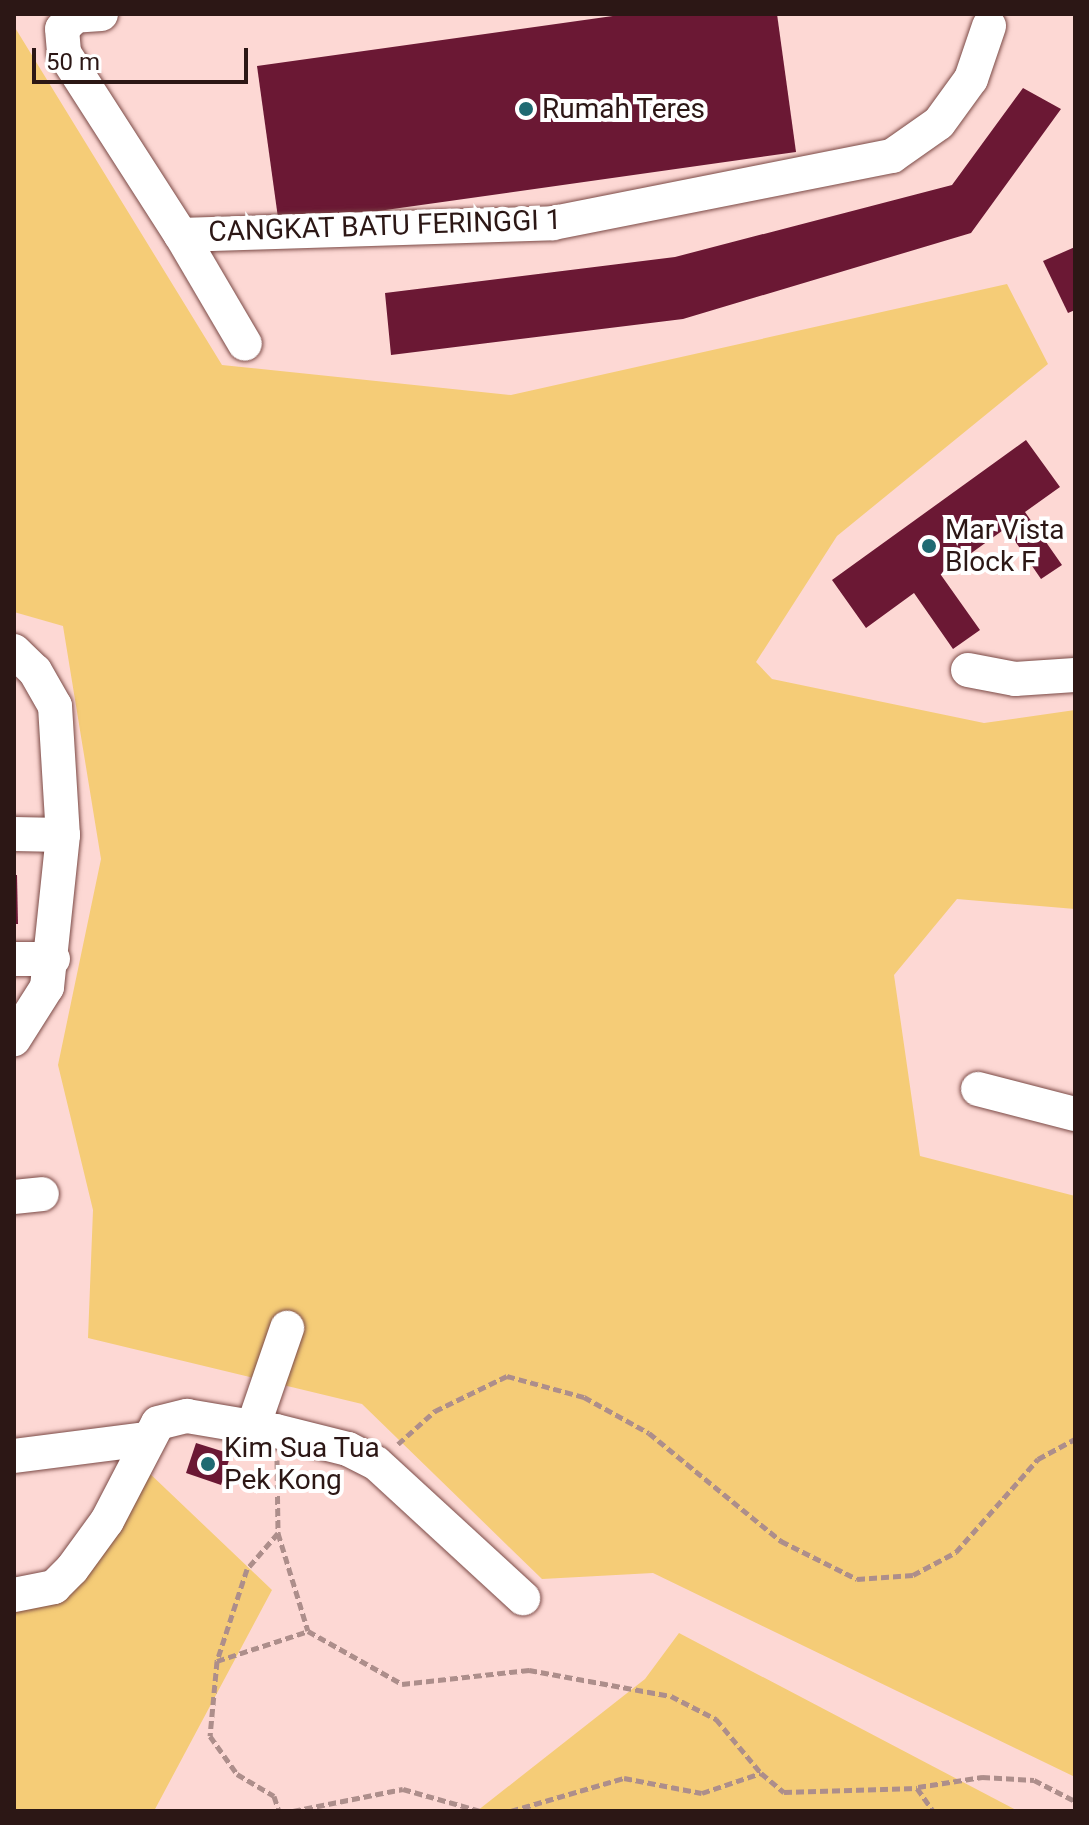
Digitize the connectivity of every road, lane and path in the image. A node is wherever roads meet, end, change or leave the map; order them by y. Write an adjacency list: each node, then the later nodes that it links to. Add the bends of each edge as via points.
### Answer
1 (101, 14): 3 (street, CANGKAT BATU FERINGGI 1, via 75,16 62,29 64,53)
2 (989, 26): 3 (street, CANGKAT BATU FERINGGI 1, via 971,79 939,123 892,156 553,223)
3 (181, 235): 4 (street)
4 (245, 344)
5 (14, 651): 9 (street, via 35,671 55,706)
6 (968, 670): 7 (street, via 1015,679)
7 (1075, 675)
8 (14, 834): 9 (street)
9 (63, 835): 11 (street)
10 (14, 959): 11 (street)
11 (53, 959): 12 (street, via 47,987)
12 (14, 1039)
13 (978, 1089): 14 (street)
14 (1075, 1114)
15 (287, 1328): 16 (street)
16 (265, 1429): 17 (street, via 172,1417 158,1423); 20 (street, via 348,1449); 21 (path)
17 (146, 1439): 19 (street); 22 (street, via 107,1521 72,1569 54,1587)
18 (1075, 1439): 20 (path, via 1038,1459 956,1552 913,1575 857,1579 781,1541 649,1433 584,1397 507,1376 435,1411)
19 (14, 1456)
20 (376, 1463): 23 (street)
21 (278, 1533): 24 (path); 25 (path, via 247,1569)
22 (14, 1595)
23 (523, 1598)
24 (308, 1631): 25 (path); 26 (path, via 402,1684 529,1670 671,1696 716,1719)
25 (217, 1661): 29 (path, via 210,1736 237,1774 274,1796)
26 (761, 1773): 27 (path, via 784,1792); 32 (path, via 702,1793 624,1778)
27 (917, 1788): 28 (path, via 982,1777 1034,1780); 33 (path)
28 (1075, 1801)
29 (279, 1811)
30 (293, 1811): 31 (path, via 403,1789)
31 (481, 1811)
32 (511, 1811)
33 (933, 1811)

